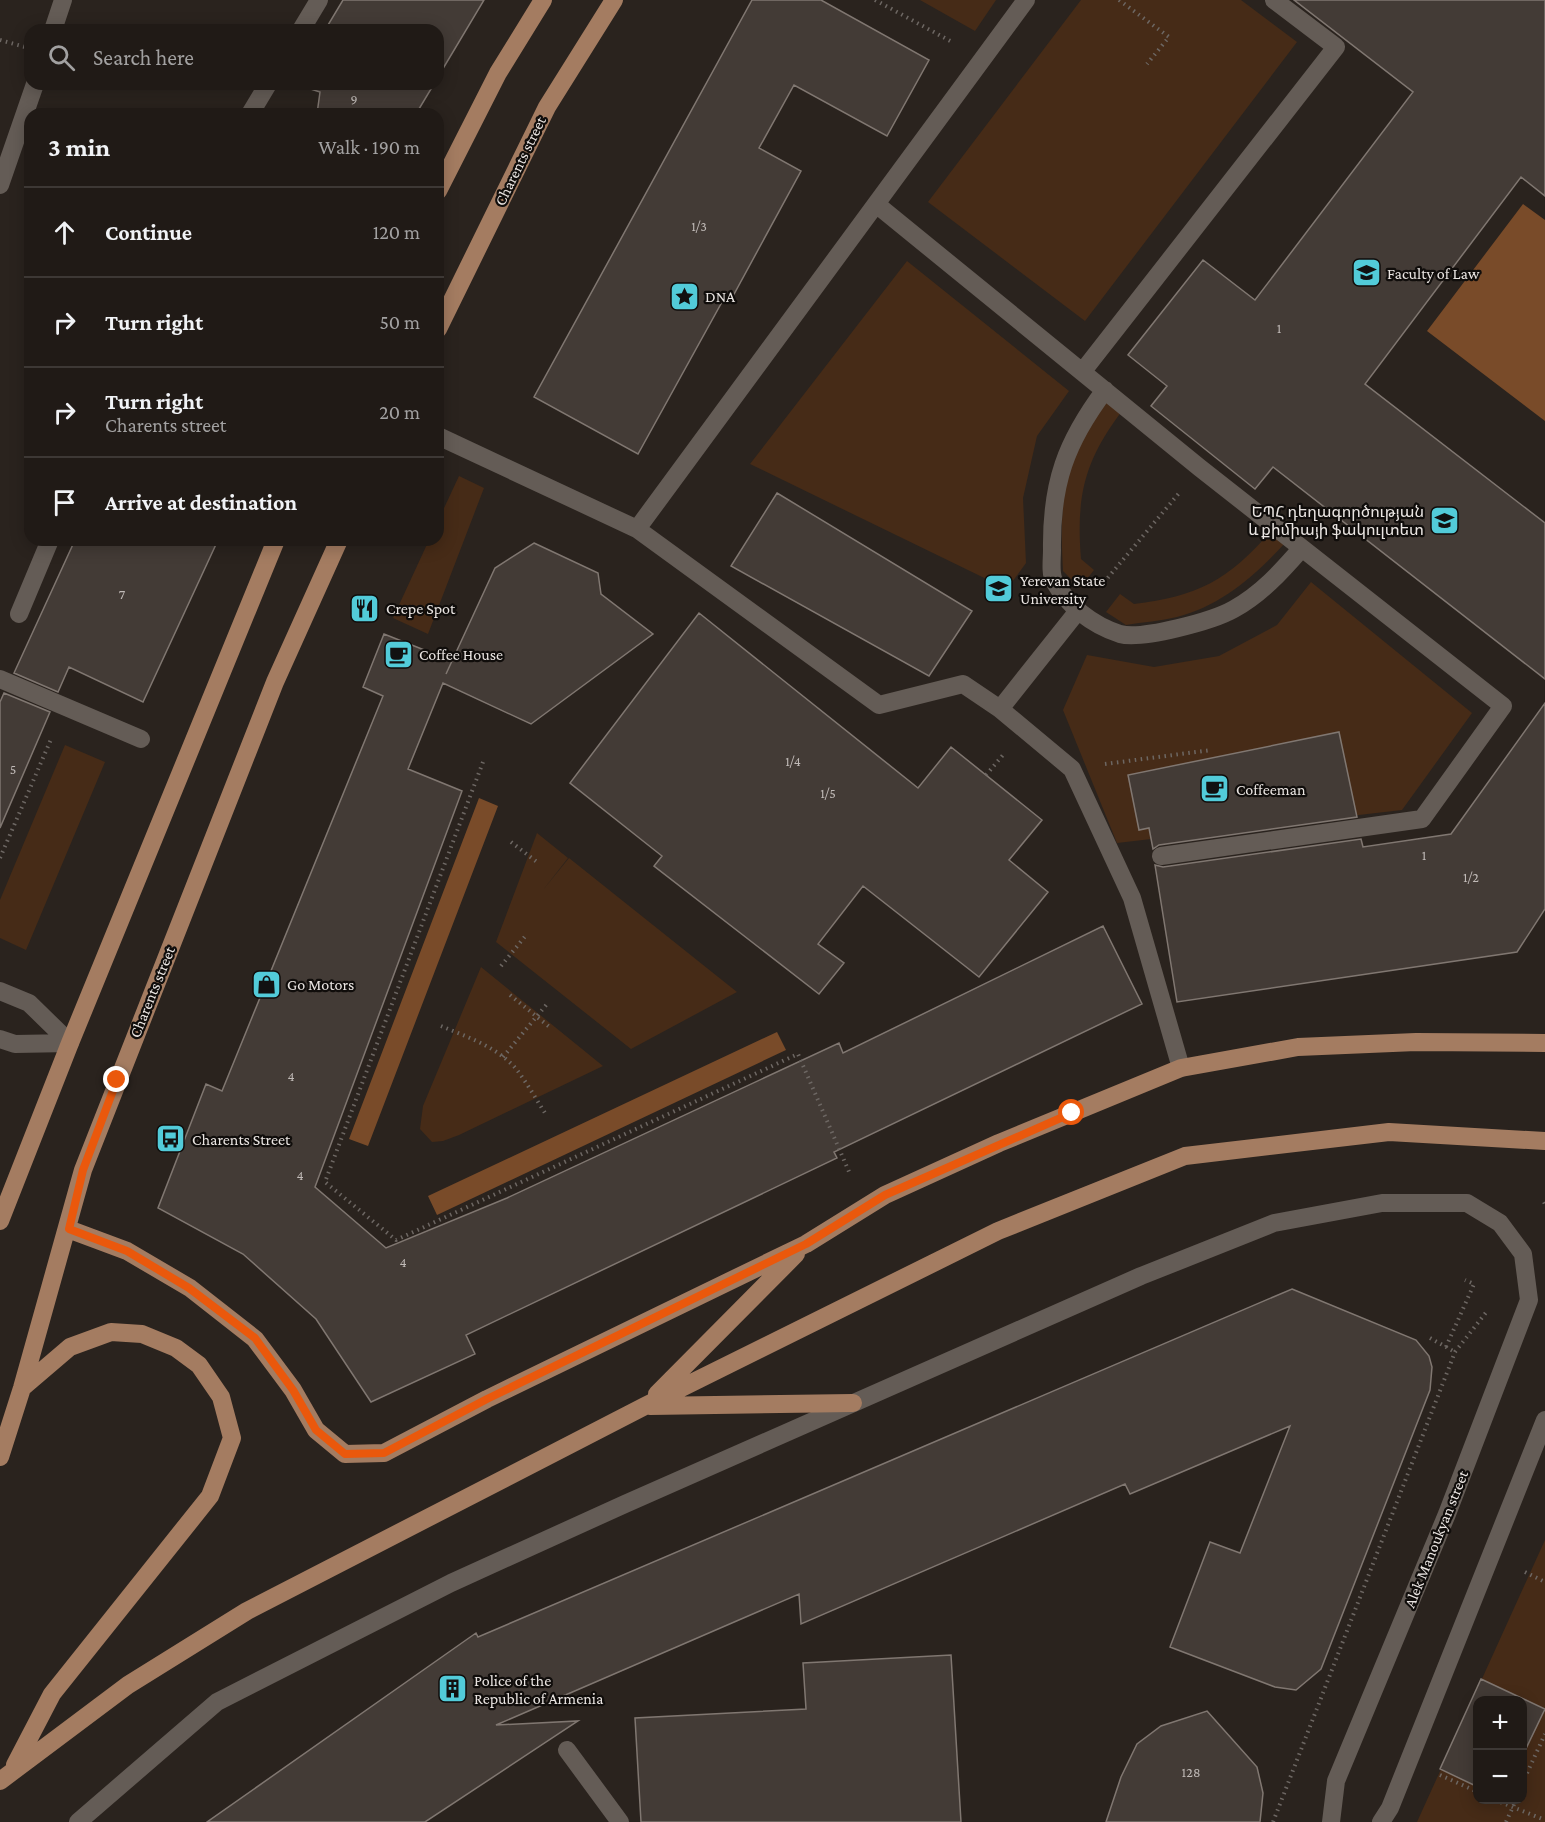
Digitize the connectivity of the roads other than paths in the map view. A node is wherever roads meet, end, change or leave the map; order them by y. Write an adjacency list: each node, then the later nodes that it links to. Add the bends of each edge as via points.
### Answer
1 (63, 0): 7 (street)
2 (319, 0): 8 (street)
3 (543, 0): 14 (main road, via 498,73)
4 (614, 0): 17 (main road, Charents street, via 547,107)
5 (1026, 0): 16 (street)
6 (1274, 0): 18 (street, via 1336,47)
7 (56, 24)
8 (305, 24)
9 (33, 90): 11 (street)
10 (264, 90): 12 (street)
11 (27, 108)
12 (254, 108)
13 (24, 116): 15 (street)
14 (444, 179)
15 (0, 185)
16 (876, 204): 18 (street); 21 (street)
17 (444, 317)
18 (1083, 371): 19 (street)
19 (1105, 390): 25 (street); 26 (street, via 1080,423 1060,469 1051,520 1053,579)
20 (444, 439): 21 (street)
21 (637, 529): 29 (street, via 879,705 963,684)
22 (47, 546): 27 (street)
23 (274, 546): 34 (main road)
24 (336, 546): 39 (main road, Charents street, via 275,681 121,1069 83,1170)
25 (1301, 549): 26 (street, via 1274,581 1233,609 1180,629 1121,634); 31 (street, via 1503,706 1422,819)
26 (1077, 612): 29 (street)
27 (19, 614)
28 (0, 679): 30 (street)
29 (1000, 709): 36 (street, via 1072,769 1132,898)
30 (141, 739)
31 (1161, 856)
32 (0, 991): 34 (street, via 29,1003)
33 (0, 1039): 34 (street, via 15,1044)
34 (70, 1042): 38 (main road)
35 (1545, 1044): 36 (main road, via 1416,1042 1298,1047)
36 (1181, 1068): 40 (main road, via 928,1174 885,1195)
37 (1545, 1140): 43 (main road, via 1389,1132 1185,1156 998,1231)
38 (0, 1221)
39 (69, 1229): 40 (main road, via 127,1251 189,1288 255,1338 316,1430 345,1454 384,1453); 41 (main road, Charents street)
40 (806, 1244): 43 (main road)
41 (22, 1388): 45 (main road, Charents street); 47 (main road, via 70,1347 111,1332 142,1334 176,1348 199,1365 221,1397 232,1438 210,1496 52,1694)
42 (853, 1402): 43 (main road); 48 (street, via 451,1583 217,1702); 50 (street, Alek Manoukyan street, via 1141,1276 1274,1223 1382,1203 1467,1203 1500,1223 1523,1254 1529,1300 1447,1514 1336,1781)
43 (645, 1406): 47 (main road, via 247,1611 128,1685)
44 (1545, 1420): 51 (street, via 1390,1808)
45 (0, 1457)
46 (567, 1750): 49 (street)
47 (6, 1775)
48 (78, 1822)
49 (620, 1822)
50 (1331, 1822)
51 (1381, 1822)

